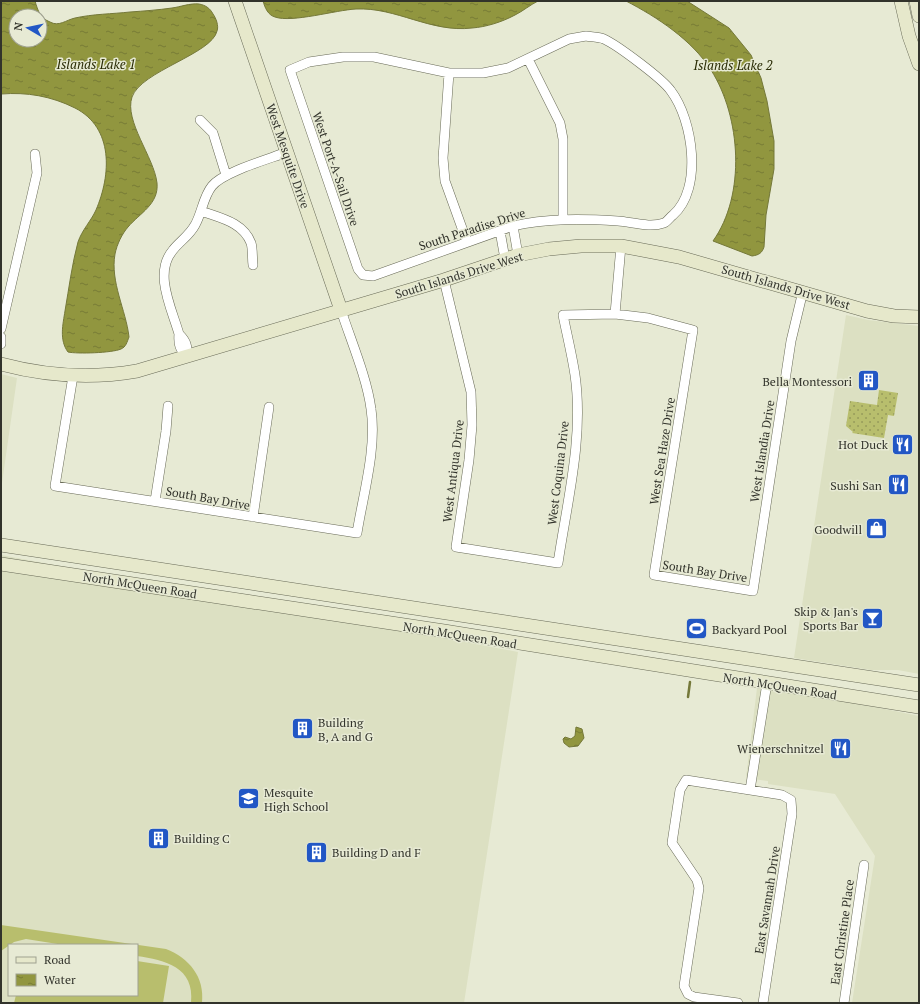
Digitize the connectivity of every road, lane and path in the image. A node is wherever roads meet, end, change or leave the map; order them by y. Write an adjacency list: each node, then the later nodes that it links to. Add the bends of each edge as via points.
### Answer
1 (235, 1): 9 (main road, West Mesquite Drive)
2 (901, 1): 6 (main road)
3 (916, 1): 4 (main road)
4 (919, 16)
5 (528, 59): 7 (street, via 508,68 483,73); 13 (street, via 560,123 563,139); 13 (street, South Paradise Drive, via 568,38 586,36 604,39 634,59 671,91 683,112 692,147 691,179 687,196 678,211 664,223)
6 (919, 64)
7 (449, 74): 16 (street, via 445,181); 21 (street, West Port-A-Sail Drive, via 374,57 343,57 309,62 290,70 358,269)
8 (200, 120): 11 (street, via 214,133)
9 (287, 152): 11 (street); 24 (main road, West Mesquite Drive)
10 (35, 154): 27 (street, via 37,173)
11 (226, 175): 12 (street, via 212,185)
12 (201, 211): 20 (street, via 232,222 243,230 251,243); 30 (street, via 195,226 165,261 163,274 179,334 178,343)
13 (562, 220): 14 (street, South Paradise Drive, via 535,220)
14 (513, 226): 15 (street, South Paradise Drive); 18 (street)
15 (500, 231): 16 (street, South Paradise Drive); 19 (street)
16 (467, 242): 21 (street, South Paradise Drive, via 373,276)
17 (621, 246): 18 (main road, South Islands Drive West, via 581,246); 23 (main road, South Islands Drive West, via 679,257); 25 (street)
18 (518, 255): 19 (main road, South Islands Drive West)
19 (505, 259): 22 (main road, South Islands Drive West)
20 (253, 265)
21 (363, 275)
22 (444, 280): 24 (main road, South Islands Drive West); 38 (street, West Antiqua Drive, via 471,392 469,460 456,547)
23 (803, 291): 26 (main road, South Islands Drive West, via 867,311); 41 (street, West Islandia Drive, via 791,341)
24 (341, 310): 30 (main road, South Islands Drive West); 36 (street, South Bay Drive, via 371,409 372,442 357,533)
25 (615, 314): 38 (street, West Coquina Drive, via 563,315 575,375 577,413 575,453); 40 (street, West Sea Haze Drive, via 648,318 693,330)
26 (919, 318)
27 (1, 329)
28 (1, 336): 29 (street)
29 (1, 344)
30 (187, 357): 32 (main road, South Islands Drive West, via 115,375)
31 (1, 364): 32 (main road, South Islands Drive West, via 35,372)
32 (73, 376): 35 (street, South Bay Drive, via 55,486)
33 (168, 406): 35 (street)
34 (269, 407): 36 (street)
35 (155, 501): 36 (street, South Bay Drive)
36 (252, 517)
37 (1, 545): 42 (main road, North McQueen Road)
38 (558, 563)
39 (1, 564): 44 (main road, North McQueen Road, via 444,631)
40 (654, 575): 41 (street, South Bay Drive)
41 (753, 591)
42 (770, 662): 43 (main road, North McQueen Road); 44 (main road)
43 (885, 680): 45 (main road, North McQueen Road); 46 (main road)
44 (767, 684): 46 (main road, North McQueen Road); 48 (street)
45 (919, 685)
46 (877, 701): 47 (main road, North McQueen Road)
47 (919, 707)
48 (750, 790): 52 (street, via 686,780 680,790 672,838 674,848 698,883 684,986 688,994 694,997); 53 (street, East Savannah Drive, via 782,795 791,800 792,814)
49 (864, 865): 50 (street, East Christine Place)
50 (853, 940): 51 (street); 54 (street, East Christine Place)
51 (863, 942)
52 (738, 1003)
53 (763, 1003)
54 (844, 1003)

